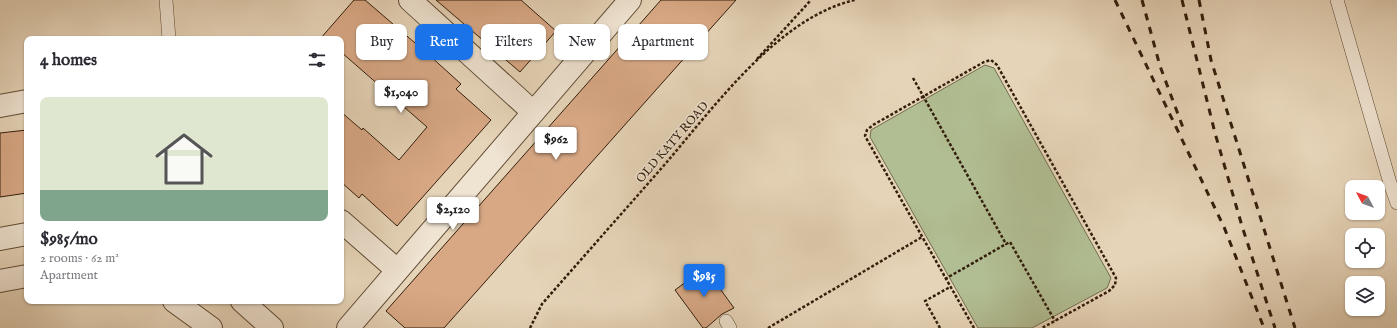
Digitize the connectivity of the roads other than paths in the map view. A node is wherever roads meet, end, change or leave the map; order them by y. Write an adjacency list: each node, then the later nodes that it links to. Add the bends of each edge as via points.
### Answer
1 (166, 0): 5 (lane)
2 (410, 0): 8 (street)
3 (630, 0): 8 (street)
4 (1337, 0): 9 (lane)
5 (169, 36)
6 (24, 102): 7 (street)
7 (0, 106)
8 (533, 112): 13 (street)
9 (1397, 203)
10 (344, 223): 13 (street)
11 (24, 235): 12 (street)
12 (0, 239)
13 (397, 270): 20 (street)
14 (24, 277): 15 (street)
15 (0, 281)
16 (178, 304): 18 (street)
17 (245, 304): 19 (street)
18 (210, 328)
19 (272, 328)
20 (348, 328)

